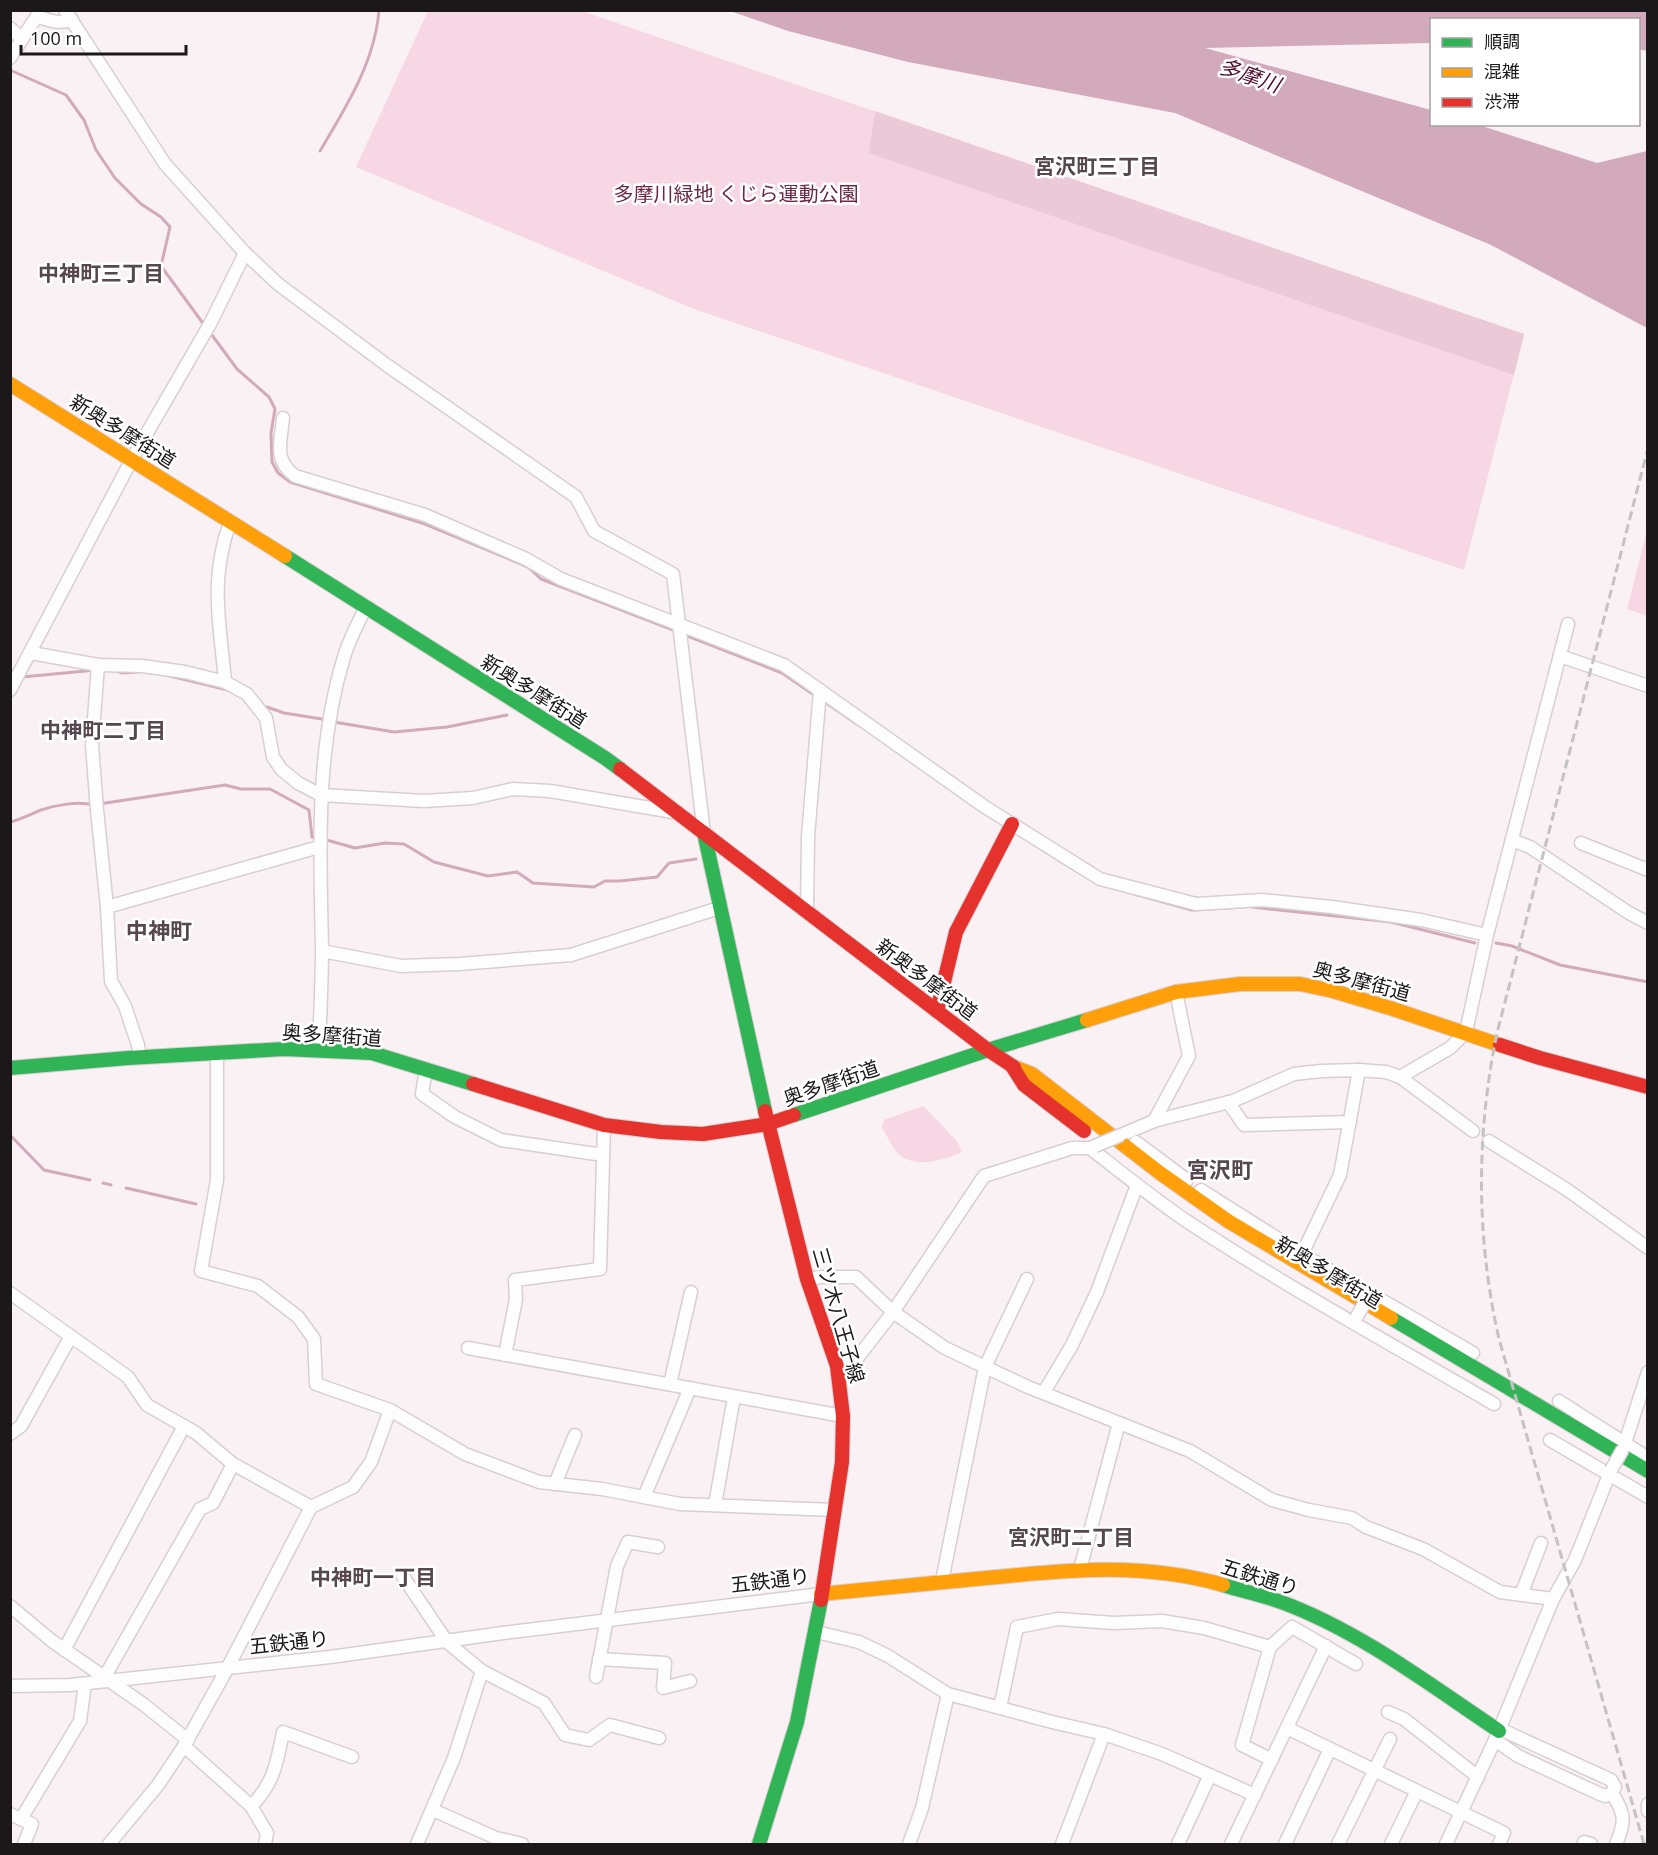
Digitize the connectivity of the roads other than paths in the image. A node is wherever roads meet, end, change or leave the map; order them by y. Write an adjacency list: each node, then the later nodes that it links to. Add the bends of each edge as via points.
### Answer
1 (67, 18): 3 (street, via 50,22 37,16); 5 (street, via 165,164)
2 (10, 28): 3 (street)
3 (22, 39): 4 (street)
4 (10, 58)
5 (245, 253): 8 (street, via 210,324); 12 (street, via 278,284 388,366 576,497 594,531 673,574)
6 (10, 384): 8 (main road, 新奥多摩街道)
7 (283, 418): 12 (street, via 280,455 285,469 295,476 424,515)
8 (132, 459): 9 (main road, 新奥多摩街道); 13 (street)
9 (230, 522): 10 (main road, 新奥多摩街道); 17 (street, via 222,544 217,584)
10 (366, 607): 20 (street, via 344,656 330,721); 21 (main road, 新奥多摩街道, via 605,759)
11 (1569, 624): 14 (street)
12 (680, 631): 19 (street, via 784,664); 23 (street)
13 (31, 653): 15 (street); 16 (street)
14 (1560, 656): 18 (street); 24 (street)
15 (98, 669): 17 (street, via 142,666); 28 (street, via 92,745)
16 (15, 679)
17 (225, 682): 20 (street, via 247,694 266,718 273,757 281,769)
18 (1647, 686)
19 (820, 691): 22 (street); 30 (street, via 808,837)
20 (321, 795): 21 (street, via 424,801 473,798 513,789 550,791); 25 (street)
21 (678, 813): 23 (main road, 新奥多摩街道)
22 (1010, 828): 32 (street, via 1100,879 1196,904 1262,900 1332,907 1421,920); 35 (main road, via 956,932)
23 (704, 833): 29 (main road, 三ツ木八王子線); 30 (main road, 新奥多摩街道)
24 (1512, 840): 31 (street, via 1530,847); 32 (street)
25 (319, 841): 28 (street); 33 (street)
26 (1581, 843): 27 (street)
27 (1647, 870)
28 (107, 907): 40 (street, via 111,981 125,1006)
29 (719, 908): 33 (street, via 571,955 401,966); 51 (main road, 三ツ木八王子線)
30 (807, 911): 35 (main road, 新奥多摩街道)
31 (1647, 922)
32 (1486, 935): 36 (street)
33 (322, 951): 37 (street)
34 (1176, 992): 36 (main road, 奥多摩街道, via 1240,984 1300,984); 38 (main road, 奥多摩街道); 48 (street, via 1189,1056)
35 (937, 1011): 38 (main road, 新奥多摩街道)
36 (1466, 1032): 45 (street, via 1450,1048); 46 (main road, 奥多摩街道, via 1540,1058)
37 (319, 1049): 39 (main road, 奥多摩街道); 43 (main road, 奥多摩街道, via 372,1053)
38 (988, 1050): 41 (main road, 新奥多摩街道); 51 (main road, 奥多摩街道)
39 (217, 1052): 40 (main road, 奥多摩街道); 81 (street, via 217,1180 201,1271 258,1286 298,1317 314,1339 316,1384)
40 (140, 1057): 42 (main road, 奥多摩街道)
41 (1012, 1066): 91 (main road, 新奥多摩街道, via 1032,1074 1228,1221); 94 (main road, 新奥多摩街道, via 1024,1085 1193,1213)
42 (12, 1067)
43 (426, 1069): 50 (main road, 奥多摩街道); 56 (street, via 422,1094 455,1117 501,1140)
44 (1359, 1071): 45 (street); 47 (street, via 1294,1074); 49 (street)
45 (1400, 1077): 52 (street)
46 (1647, 1087)
47 (1228, 1102): 48 (street); 49 (street, via 1244,1125)
48 (1154, 1121): 53 (street)
49 (1350, 1122): 59 (street, via 1340,1175)
50 (604, 1125): 51 (main road, 奥多摩街道, via 704,1134); 56 (street)
51 (768, 1125): 60 (main road, 三ツ木八王子線)
52 (1473, 1131)
53 (1123, 1135): 55 (street, bridge); 59 (street)
54 (1490, 1142): 58 (street)
55 (1092, 1147): 57 (street); 65 (street, via 1072,1148 984,1176)
56 (603, 1155): 70 (street, via 600,1269 515,1280 516,1299)
57 (1137, 1185): 66 (street, via 1210,1236); 77 (street, via 1097,1292)
58 (1647, 1248)
59 (1302, 1254): 64 (street)
60 (807, 1279): 65 (street, via 856,1277); 71 (main road, 三ツ木八王子線)
61 (1027, 1279): 72 (street)
62 (691, 1292): 74 (street)
63 (10, 1293): 67 (street)
64 (1369, 1295): 66 (street, bridge); 69 (street)
65 (893, 1312): 71 (street, via 855,1361); 72 (street, via 945,1348)
66 (1355, 1320): 80 (street)
67 (71, 1336): 84 (street, via 128,1377 147,1405); 85 (street, via 21,1426)
68 (468, 1348): 70 (street)
69 (1473, 1353)
70 (506, 1355): 74 (street)
71 (837, 1366): 82 (main road, 三ツ木八王子線)
72 (985, 1367): 77 (street); 104 (street)
73 (1647, 1372): 76 (street)
74 (670, 1384): 75 (street)
75 (690, 1388): 78 (street); 95 (street)
76 (1645, 1389): 88 (street)
77 (1044, 1392): 83 (street)
78 (734, 1397): 82 (street); 97 (street)
79 (1559, 1401): 88 (street)
80 (1494, 1404)
81 (390, 1410): 93 (street, via 486,1464); 98 (street, via 371,1462 353,1486)
82 (843, 1416): 99 (main road, 三ツ木八王子線)
83 (1119, 1423): 102 (street); 106 (street, via 1190,1451 1272,1500 1352,1518 1423,1549 1500,1592)
84 (184, 1426): 90 (street); 114 (street)
85 (11, 1432)
86 (574, 1435): 93 (street)
87 (1550, 1440): 92 (street)
88 (1624, 1447): 89 (street); 92 (street, bridge)
89 (1647, 1458)
90 (233, 1464): 98 (street); 120 (street, via 213,1503 200,1509)
91 (1647, 1470)
92 (1610, 1472): 96 (street); 107 (street, via 1575,1560)
93 (555, 1484): 95 (street)
94 (1647, 1484)
95 (644, 1497): 97 (street)
96 (1647, 1497)
97 (715, 1505): 99 (street)
98 (311, 1507): 117 (street)
99 (835, 1510): 105 (main road, 三ツ木八王子線)
100 (1541, 1543): 106 (street)
101 (658, 1547): 109 (street, via 628,1542 617,1566)
102 (1080, 1569): 104 (main road, 五鉄通り); 128 (main road, 五鉄通り, via 1177,1575 1281,1602 1337,1628 1397,1663)
103 (402, 1575): 111 (street)
104 (942, 1581): 105 (main road, 五鉄通り)
105 (822, 1594): 109 (street, 五鉄通り); 110 (main road, 三ツ木八王子線)
106 (1521, 1595): 107 (street)
107 (1552, 1599): 128 (street)
108 (10, 1605): 114 (street)
109 (607, 1619): 111 (street, 五鉄通り); 115 (street)
110 (816, 1632): 124 (street, via 859,1642); 153 (main road, 三ツ木八王子線, via 797,1722)
111 (447, 1641): 117 (street, 五鉄通り); 118 (street)
112 (1326, 1646): 113 (street, via 1292,1627); 116 (street); 127 (street)
113 (1270, 1647): 125 (street, via 1204,1628 1162,1621 1058,1620 1017,1627); 135 (street, via 1242,1745)
114 (64, 1650): 120 (street)
115 (599, 1659): 119 (street); 121 (street, via 665,1663 663,1688)
116 (1356, 1664)
117 (227, 1669): 120 (street, 五鉄通り); 132 (street)
118 (482, 1671): 130 (street, via 544,1703 565,1735 589,1740 610,1725); 144 (street)
119 (596, 1677)
120 (106, 1680): 122 (street, 五鉄通り); 132 (street, via 143,1704)
121 (690, 1682)
122 (85, 1684): 123 (street, 五鉄通り); 147 (street, via 80,1721)
123 (10, 1686)
124 (948, 1694): 125 (street); 154 (street, via 922,1808)
125 (1000, 1708): 129 (street)
126 (1388, 1712): 138 (street, via 1404,1719)
127 (1287, 1728): 133 (street); 135 (street)
128 (1498, 1733): 138 (street); 140 (street, via 1518,1756 1602,1795); 140 (street, via 1611,1780)
129 (1104, 1734): 137 (street); 155 (street)
130 (659, 1738)
131 (1390, 1739): 136 (street)
132 (186, 1743): 143 (street); 149 (street)
133 (1330, 1749): 136 (street); 158 (street)
134 (352, 1757): 143 (street, via 283,1732 275,1769 264,1794)
135 (1272, 1760): 141 (street)
136 (1374, 1770): 139 (street); 159 (street)
137 (1210, 1775): 141 (street); 156 (street)
138 (1478, 1777): 146 (street)
139 (1417, 1791): 146 (street); 160 (street)
140 (1612, 1793): 163 (street, via 1624,1818)
141 (1255, 1795): 157 (street)
142 (1647, 1804): 145 (street)
143 (250, 1806): 150 (street, via 267,1833)
144 (433, 1810): 151 (street); 152 (street, via 496,1838)
145 (1647, 1811)
146 (1462, 1812): 161 (street); 162 (street, via 1504,1833)
147 (16, 1816): 148 (street, via 32,1824)
148 (24, 1845)
149 (109, 1845)
150 (265, 1845)
151 (417, 1845)
152 (522, 1845)
153 (759, 1845)
154 (909, 1845)
155 (1062, 1845)
156 (1178, 1845)
157 (1231, 1845)
158 (1285, 1845)
159 (1338, 1845)
160 (1391, 1845)
161 (1446, 1845)
162 (1499, 1845)
163 (1616, 1845)

